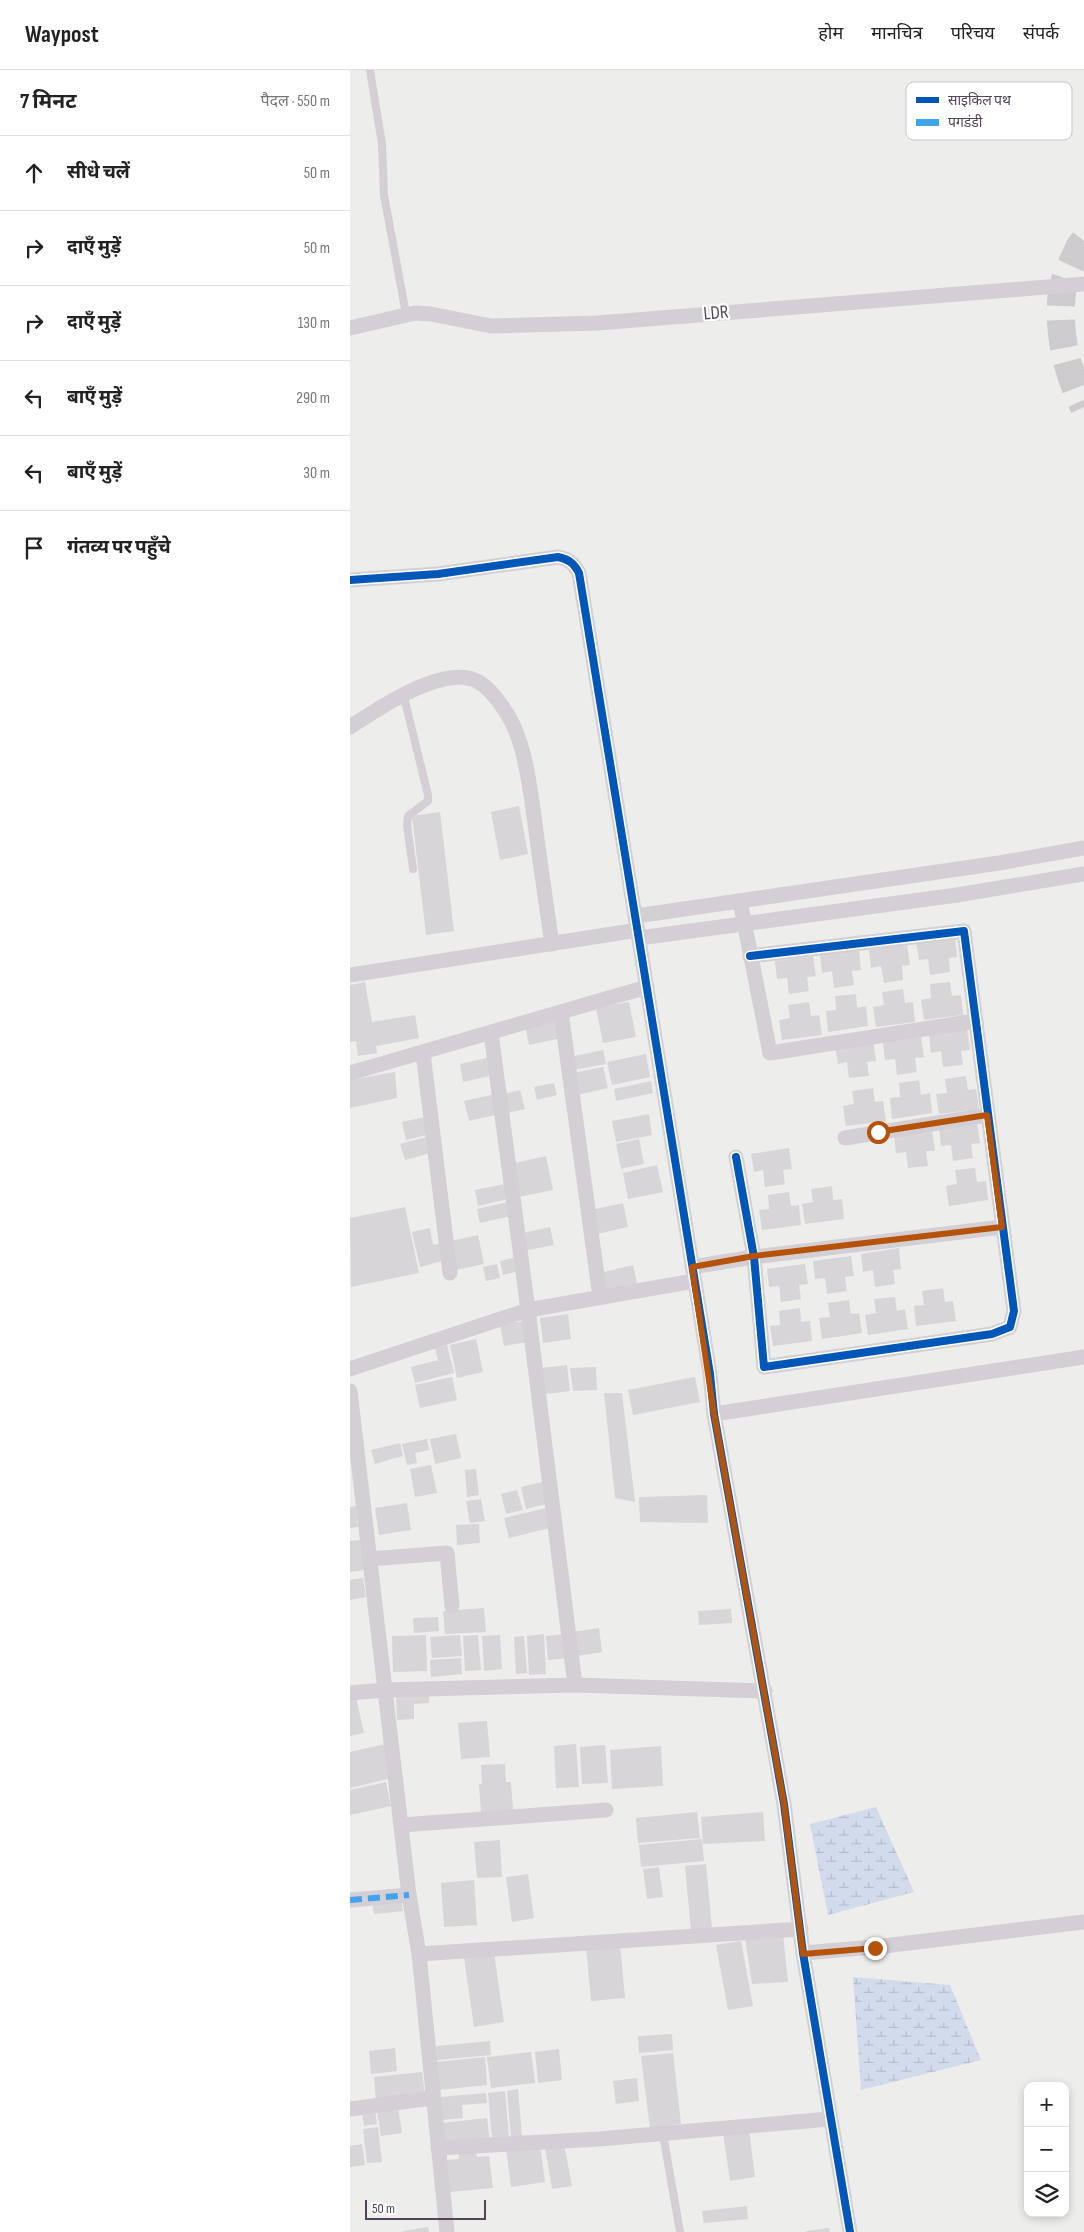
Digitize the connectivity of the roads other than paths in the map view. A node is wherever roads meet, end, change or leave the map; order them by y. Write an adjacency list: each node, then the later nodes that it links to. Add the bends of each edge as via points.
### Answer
1 (370, 70): 3 (lane, via 382,144 384,195)
2 (1084, 284): 3 (street, LDR, via 533,326 491,326 431,314)
3 (406, 314): 4 (street, LDR)
4 (350, 328)
5 (350, 580): 13 (street, via 438,574 558,557 575,566 581,585)
6 (403, 693): 7 (street); 9 (lane, via 428,795 428,801 408,816); 14 (street, via 449,678 468,678 476,681 506,710 520,741 530,790)
7 (350, 727)
8 (1084, 848): 11 (street)
9 (413, 869)
10 (1084, 874): 12 (street, via 957,895)
11 (740, 901): 12 (street); 13 (street)
12 (743, 923): 13 (street); 15 (street)
13 (638, 928): 14 (street); 17 (street)
14 (552, 944): 16 (street)
15 (750, 956): 19 (street, via 964,931); 19 (street, via 770,1053)
16 (350, 975)
17 (647, 987): 18 (street); 29 (street)
18 (561, 1012): 20 (street); 30 (street)
19 (975, 1021): 23 (street)
20 (491, 1033): 21 (street); 31 (street)
21 (423, 1053): 22 (street); 28 (street)
22 (350, 1072)
23 (987, 1115): 24 (street); 26 (street)
24 (845, 1138)
25 (736, 1157): 27 (street)
26 (1002, 1227): 27 (street); 27 (street, via 1014,1311 1010,1327 992,1334 764,1366)
27 (754, 1256): 29 (street)
28 (450, 1273)
29 (693, 1274): 30 (street); 35 (street)
30 (600, 1297): 31 (street)
31 (528, 1310): 33 (street); 38 (street)
32 (1084, 1358): 35 (street)
33 (350, 1369)
34 (350, 1391): 36 (street)
35 (714, 1414): 40 (street)
36 (370, 1559): 37 (street, via 447,1553); 39 (street)
37 (452, 1606)
38 (575, 1686): 39 (street); 40 (street)
39 (385, 1690): 41 (street); 43 (street)
40 (765, 1691): 47 (street)
41 (350, 1693)
42 (606, 1810): 43 (street)
43 (402, 1825): 44 (street)
44 (409, 1895): 45 (street); 48 (street)
45 (350, 1900)
46 (1084, 1922): 49 (street)
47 (800, 1929): 48 (street); 49 (street)
48 (419, 1954): 50 (street)
49 (803, 1954): 52 (street)
50 (432, 2098): 51 (street); 54 (street)
51 (350, 2109)
52 (830, 2119): 53 (street); 57 (street)
53 (663, 2134): 54 (street); 56 (lane)
54 (438, 2148): 55 (street)
55 (447, 2232)
56 (680, 2232)
57 (850, 2232)

